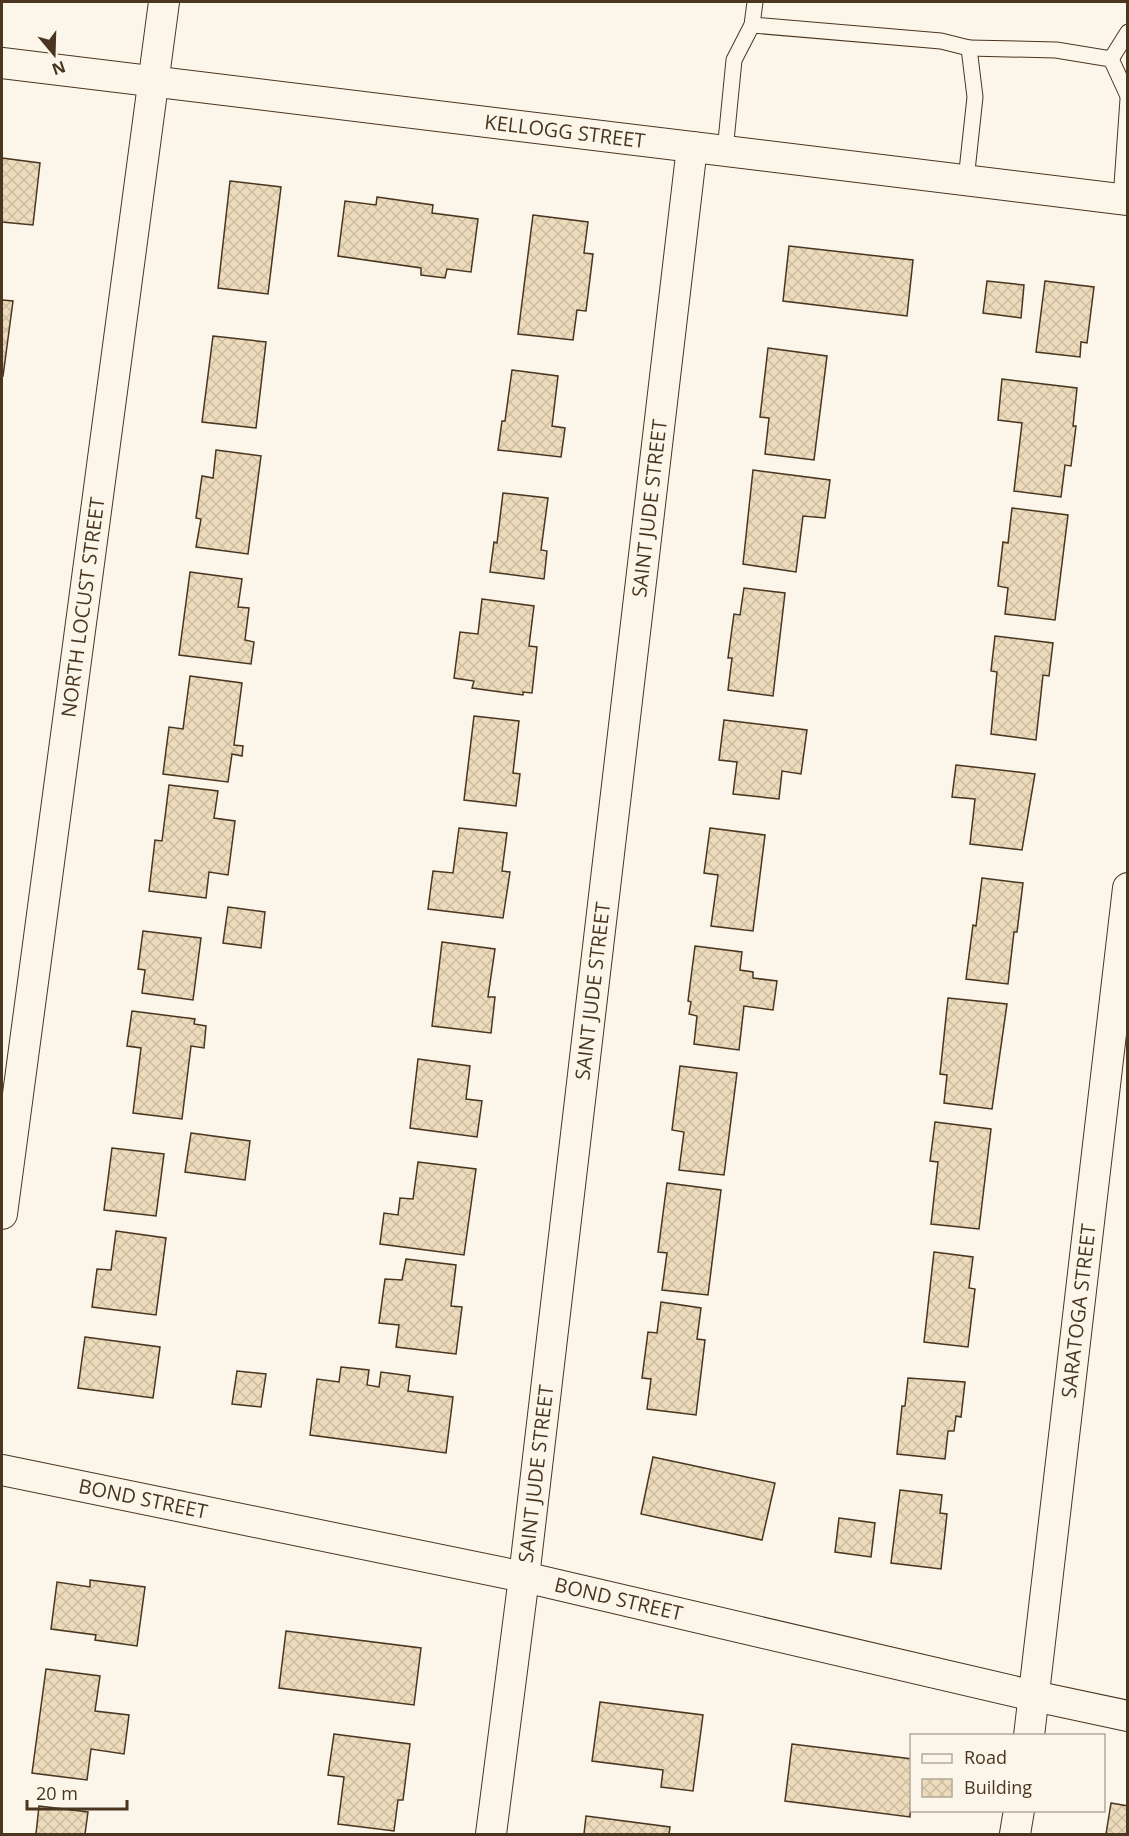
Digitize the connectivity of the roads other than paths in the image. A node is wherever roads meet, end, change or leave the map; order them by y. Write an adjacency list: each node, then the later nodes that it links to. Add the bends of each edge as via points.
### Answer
1 (164, 2): 8 (street, NORTH LOCUST STREET)
2 (755, 2): 3 (lane)
3 (752, 25): 5 (lane, via 941,41); 11 (lane, via 734,60)
4 (1128, 32): 6 (lane)
5 (969, 48): 6 (lane, via 1056,50); 12 (lane, via 975,97)
6 (1112, 59): 9 (lane)
7 (2, 63): 8 (street, KELLOGG STREET)
8 (153, 81): 10 (street, KELLOGG STREET); 15 (street, NORTH LOCUST STREET)
9 (1128, 97): 13 (lane)
10 (692, 147): 11 (street, KELLOGG STREET); 17 (street, SAINT JUDE STREET)
11 (725, 151): 12 (street, KELLOGG STREET)
12 (966, 180): 13 (street, KELLOGG STREET)
13 (1124, 200)
14 (1128, 888): 18 (street, SARATOGA STREET)
15 (2, 1214)
16 (2, 1470): 17 (street, BOND STREET)
17 (524, 1577): 18 (street, BOND STREET); 22 (street, SAINT JUDE STREET)
18 (1034, 1696): 19 (street, BOND STREET); 20 (street, SARATOGA STREET)
19 (1128, 1716)
20 (1029, 1734)
21 (1019, 1812): 23 (street)
22 (491, 1834)
23 (1016, 1834)

